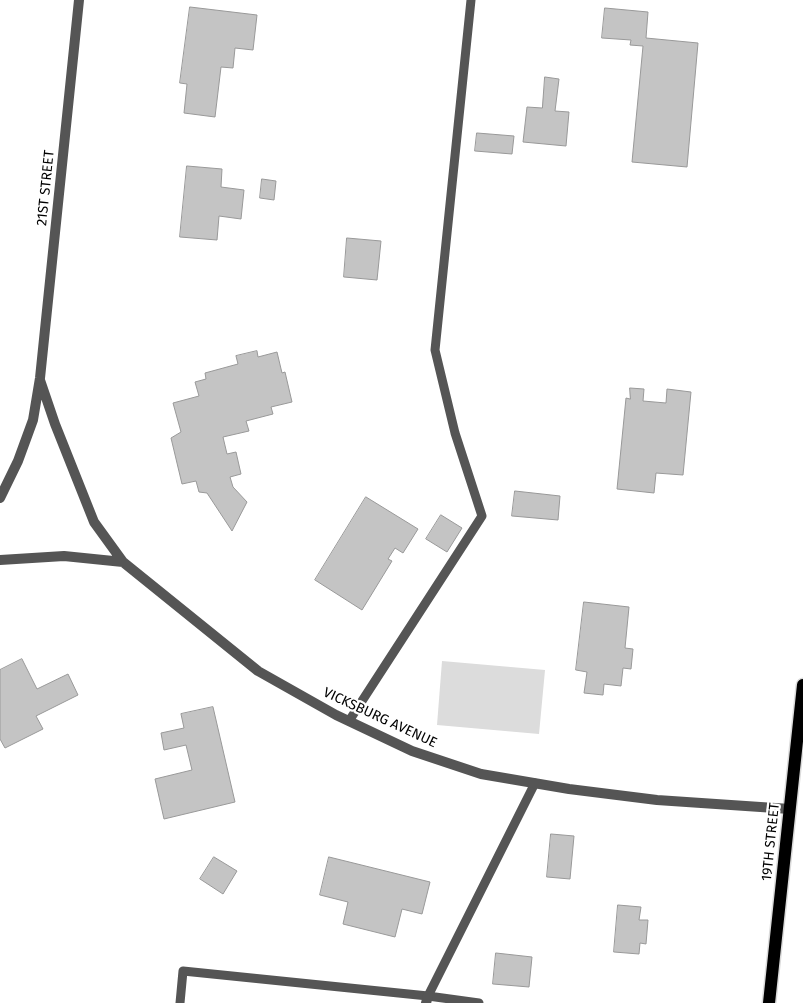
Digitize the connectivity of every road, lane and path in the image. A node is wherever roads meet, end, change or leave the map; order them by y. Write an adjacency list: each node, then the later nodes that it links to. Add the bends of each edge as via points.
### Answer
1 (79, 0): 3 (street, 21ST STREET)
2 (471, 0): 8 (lane, via 435,350 455,433 482,516)
3 (40, 378): 4 (street, 21ST STREET, via 33,420); 6 (street, 21ST STREET, via 94,522)
4 (0, 498)
5 (0, 560): 6 (street, via 64,556)
6 (123, 562): 8 (street, VICKSBURG AVENUE, via 258,671)
7 (803, 685): 10 (main road, 19TH STREET)
8 (349, 721): 9 (street, VICKSBURG AVENUE, via 421,754 481,774)
9 (535, 783): 10 (street, VICKSBURG AVENUE, via 656,800); 11 (lane)
10 (790, 809): 14 (main road, 19TH STREET)
11 (427, 1000): 12 (lane, via 183,971); 13 (lane)
12 (180, 1003)
13 (479, 1003)
14 (769, 1003)

